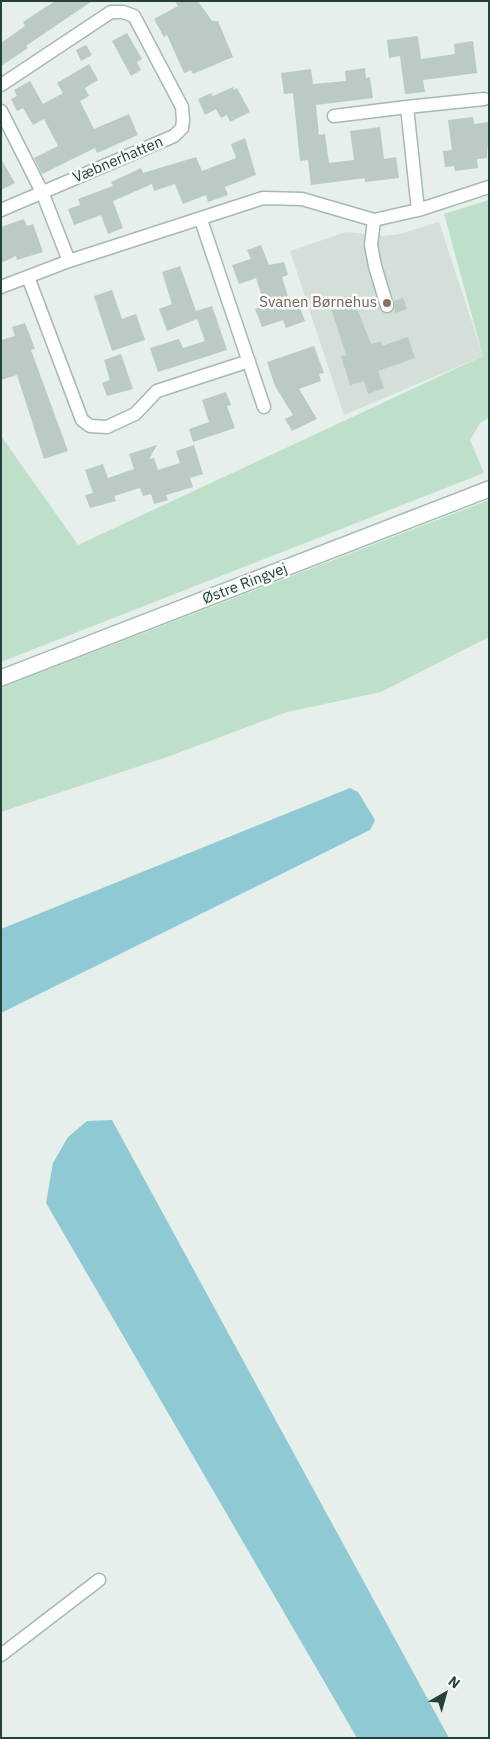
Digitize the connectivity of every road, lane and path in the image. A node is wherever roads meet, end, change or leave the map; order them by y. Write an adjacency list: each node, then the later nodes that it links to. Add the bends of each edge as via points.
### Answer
1 (1, 85): 7 (street, Væbnerhatten, via 111,12 124,12 134,16 182,107 182,128 174,136)
2 (484, 100): 3 (street)
3 (407, 107): 5 (street); 9 (street)
4 (1, 111): 7 (street)
5 (334, 116)
6 (489, 187): 9 (street)
7 (42, 192): 8 (street, Væbnerhatten); 12 (street)
8 (1, 210)
9 (418, 210): 11 (street)
10 (201, 220): 11 (street, via 263,198 277,197 302,199); 12 (street); 16 (street)
11 (374, 220): 15 (street, via 372,246 375,266)
12 (69, 261): 13 (street)
13 (28, 278): 14 (street); 16 (street, via 82,420 90,426 107,427 135,414 157,392)
14 (1, 286)
15 (387, 306)
16 (249, 361): 17 (street)
17 (264, 407)
18 (489, 489): 19 (main road, Østre Ringvej)
19 (1, 678)
20 (99, 1580): 21 (street)
21 (1, 1655)

